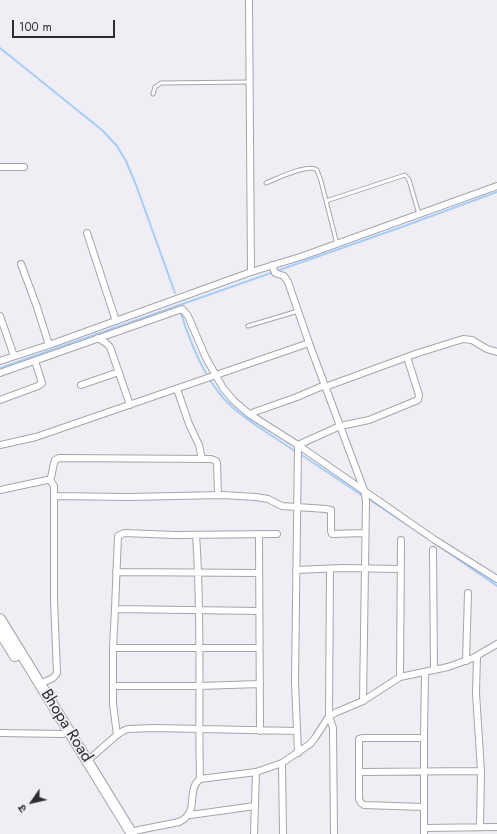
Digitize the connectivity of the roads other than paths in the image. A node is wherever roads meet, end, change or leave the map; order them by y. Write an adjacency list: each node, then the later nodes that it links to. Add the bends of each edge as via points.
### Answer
1 (250, 0): 2 (street)
2 (250, 82): 3 (lane, via 161,83 155,87); 14 (street)
3 (153, 94)
4 (0, 167): 5 (street)
5 (24, 167)
6 (266, 183): 8 (lane, via 311,167 319,173)
7 (497, 186): 9 (street)
8 (326, 201): 9 (lane, via 405,175); 11 (lane)
9 (419, 214): 11 (street)
10 (87, 233): 17 (street)
11 (337, 244): 13 (street)
12 (21, 264): 21 (street)
13 (273, 269): 14 (street); 15 (street, via 286,278)
14 (251, 272): 17 (street)
15 (298, 311): 18 (lane); 20 (street)
16 (0, 316): 23 (street)
17 (116, 321): 21 (street)
18 (248, 326)
19 (98, 338): 26 (street); 27 (street, via 110,347); 29 (street, via 182,309 188,316 206,358)
20 (309, 343): 29 (street); 31 (street)
21 (49, 345): 23 (street)
22 (497, 352): 24 (street, via 472,340 462,339)
23 (14, 356): 25 (street)
24 (407, 357): 31 (street); 36 (street, via 419,395 418,400 368,420)
25 (0, 361)
26 (35, 361): 28 (street); 33 (street, via 42,383)
27 (119, 372): 30 (street); 34 (street)
28 (0, 373)
29 (210, 377): 32 (street); 35 (street)
30 (81, 385)
31 (325, 386): 35 (street); 36 (street)
32 (177, 388): 34 (street); 39 (street)
33 (0, 400)
34 (130, 405): 37 (street, via 36,437)
35 (249, 414): 38 (street)
36 (340, 426): 38 (street); 43 (street)
37 (0, 445)
38 (297, 449): 43 (street); 45 (street)
39 (202, 459): 40 (street, via 59,458 55,460); 42 (street, via 216,461)
40 (50, 480): 41 (street); 44 (street, via 54,486)
41 (0, 490)
42 (218, 495): 44 (street); 45 (street, via 263,497 279,505)
43 (364, 495): 46 (street); 59 (street)
44 (54, 496): 75 (street, via 57,673 53,678)
45 (297, 507): 46 (street, via 331,510 332,534); 55 (street)
46 (365, 533): 53 (street)
47 (259, 534): 48 (street); 49 (street); 58 (street)
48 (277, 534)
49 (196, 535): 56 (street, via 120,534 117,538); 57 (street)
50 (401, 540): 54 (street)
51 (433, 550): 72 (street)
52 (330, 569): 53 (street); 55 (street); 80 (street)
53 (365, 569): 54 (street); 79 (street)
54 (400, 569): 74 (street)
55 (296, 570): 83 (street)
56 (116, 572): 57 (street); 61 (street)
57 (199, 573): 58 (street); 62 (street)
58 (259, 573): 63 (street)
59 (497, 579)
60 (468, 592): 71 (street)
61 (116, 609): 62 (street); 67 (street)
62 (199, 611): 63 (street); 69 (street)
63 (259, 611): 68 (street)
64 (0, 619): 75 (main road, Bhopa Road)
65 (0, 632): 85 (main road, Bhopa Road)
66 (497, 644): 70 (street)
67 (113, 648): 69 (street); 77 (street)
68 (259, 648): 69 (street); 76 (street)
69 (198, 649): 78 (street)
70 (477, 656): 71 (street); 91 (street, via 476,693)
71 (466, 661): 72 (street)
72 (434, 670): 73 (street)
73 (425, 672): 74 (street); 87 (street)
74 (400, 677): 79 (street)
75 (40, 684): 89 (main road, Bhopa Road)
76 (260, 684): 78 (street); 82 (street)
77 (113, 686): 78 (street); 86 (street)
78 (199, 686): 81 (street)
79 (363, 701): 80 (street)
80 (329, 716): 88 (street, via 315,738); 105 (street, via 333,733)
81 (199, 729): 82 (street); 86 (street, via 128,729); 95 (street)
82 (260, 731): 83 (street)
83 (297, 731): 88 (street)
84 (0, 733): 85 (street)
85 (63, 734): 102 (main road, Bhopa Road)
86 (117, 735): 89 (street)
87 (424, 738): 93 (street, via 361,738); 94 (street)
88 (298, 753): 90 (street)
89 (87, 760): 102 (main road, Bhopa Road)
90 (282, 763): 92 (street); 104 (street)
91 (481, 771): 94 (street); 99 (street)
92 (256, 772): 95 (street); 96 (street)
93 (360, 772): 94 (street); 97 (street, via 359,799 364,805)
94 (424, 773): 97 (street)
95 (200, 779): 98 (street, via 194,786)
96 (255, 806): 98 (street); 103 (street)
97 (424, 807): 101 (street)
98 (190, 815): 102 (street, via 179,822)
99 (480, 827): 100 (street); 101 (street)
100 (497, 827)
101 (424, 831)
102 (129, 833)
103 (254, 834)
104 (283, 834)
105 (334, 834)

